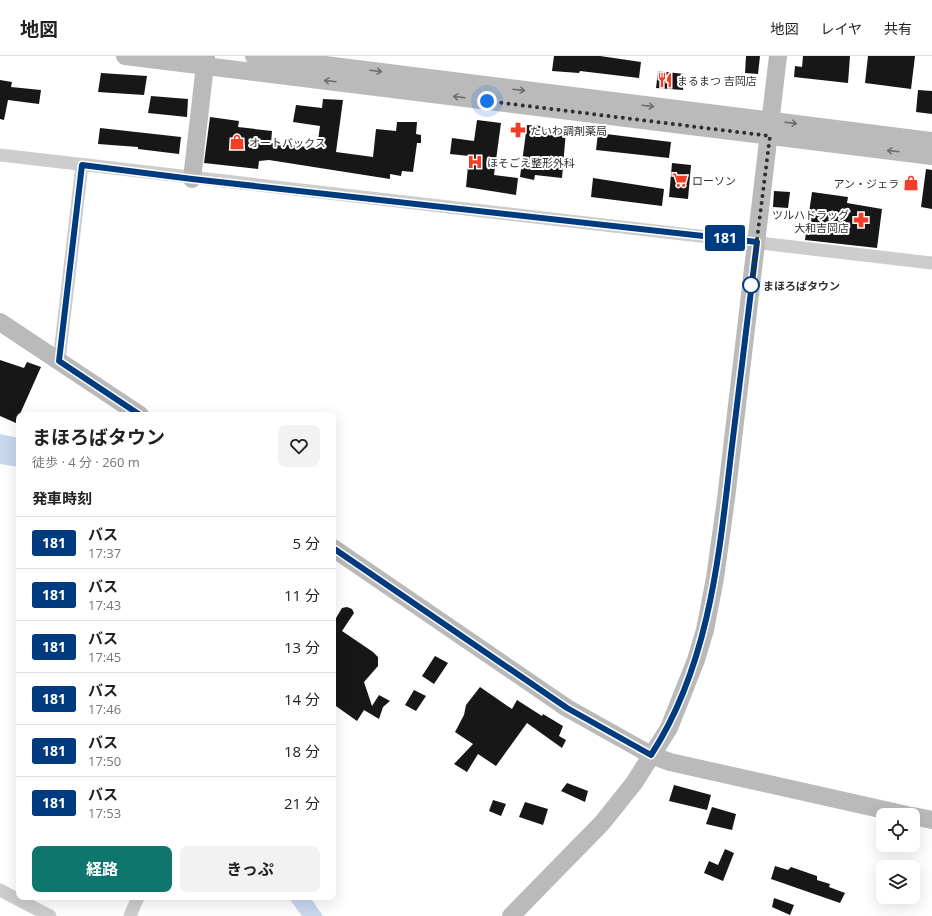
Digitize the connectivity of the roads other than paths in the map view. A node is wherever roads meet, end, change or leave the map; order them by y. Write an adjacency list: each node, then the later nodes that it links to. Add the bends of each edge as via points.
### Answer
1 (125, 56): 4 (street)
2 (254, 56): 5 (street, one-way to 5)
3 (778, 56): 5 (street)
4 (206, 61): 5 (street, one-way to 4); 10 (street)
5 (770, 128): 6 (street, one-way to 6); 8 (street, one-way to 5); 11 (street)
6 (932, 141)
7 (0, 155): 9 (street)
8 (932, 156)
9 (82, 165): 10 (street); 14 (street)
10 (192, 179): 11 (street)
11 (757, 242): 12 (street); 17 (street, via 726,499 705,630 669,728)
12 (932, 263)
13 (0, 322): 14 (street)
14 (59, 361): 15 (street)
15 (136, 412)
16 (336, 550): 17 (street, via 567,708)
17 (651, 755): 18 (street, via 670,762); 27 (street, via 634,783 602,823)
18 (876, 808)
19 (920, 817): 20 (street)
20 (932, 820)
21 (0, 890): 22 (street)
22 (16, 898)
23 (19, 900): 25 (street)
24 (137, 900): 26 (street)
25 (50, 916)
26 (130, 916)
27 (511, 916)

